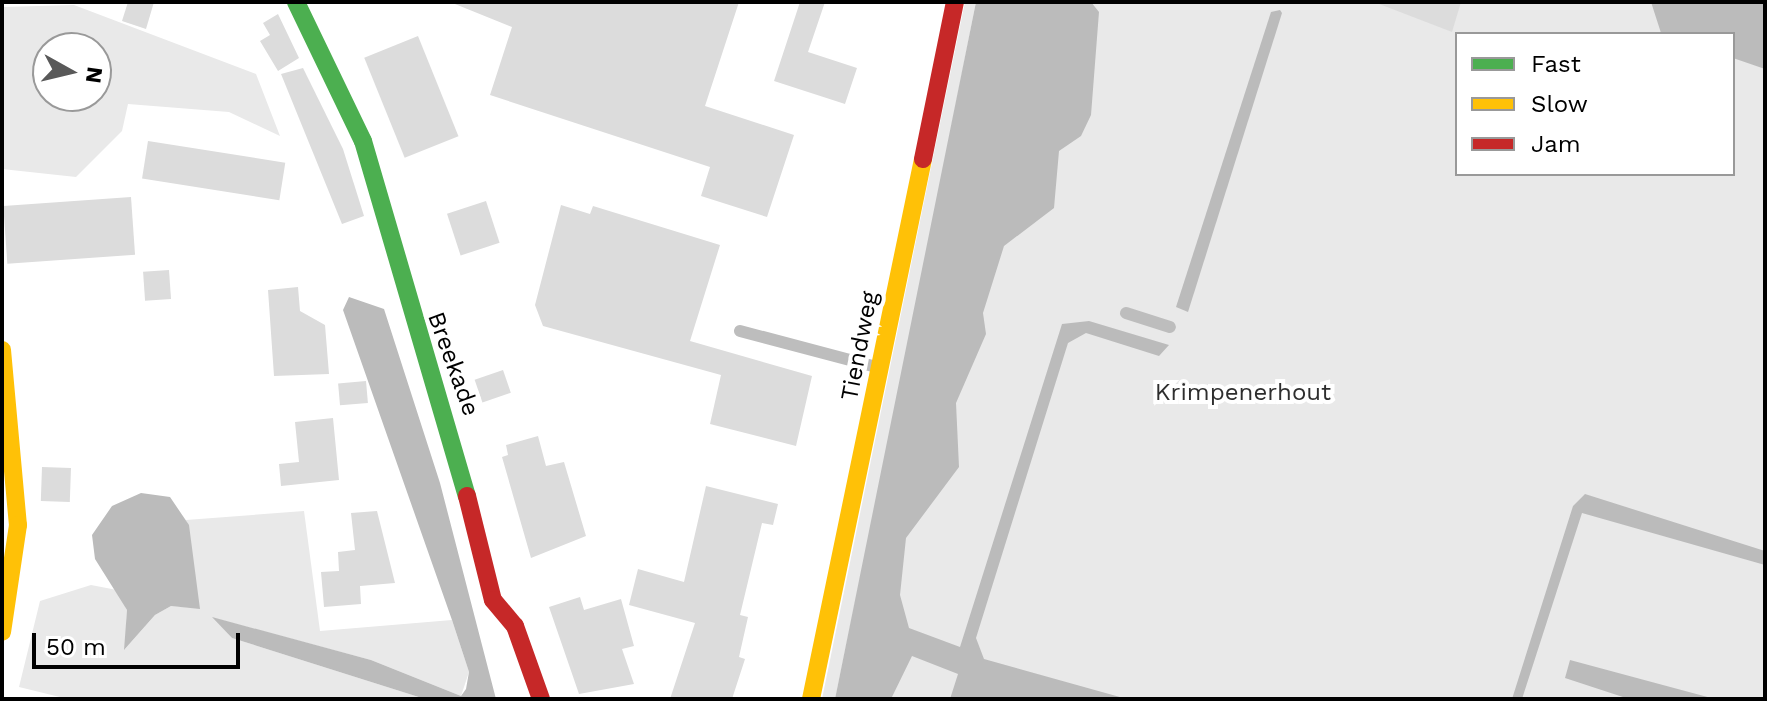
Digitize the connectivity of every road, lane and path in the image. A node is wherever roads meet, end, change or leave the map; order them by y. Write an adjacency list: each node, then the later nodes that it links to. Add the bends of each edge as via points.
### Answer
1 (296, 2): 9 (street, Breekade, via 363,141 406,278 407,309 445,405 489,585 515,626)
2 (955, 2): 7 (street, Tiendweg)
3 (1126, 313): 4 (lane)
4 (1170, 327)
5 (740, 331): 7 (lane)
6 (2, 350): 8 (street, via 15,433 18,525)
7 (879, 367): 10 (street, Tiendweg)
8 (2, 632)
9 (541, 699)
10 (811, 699)

